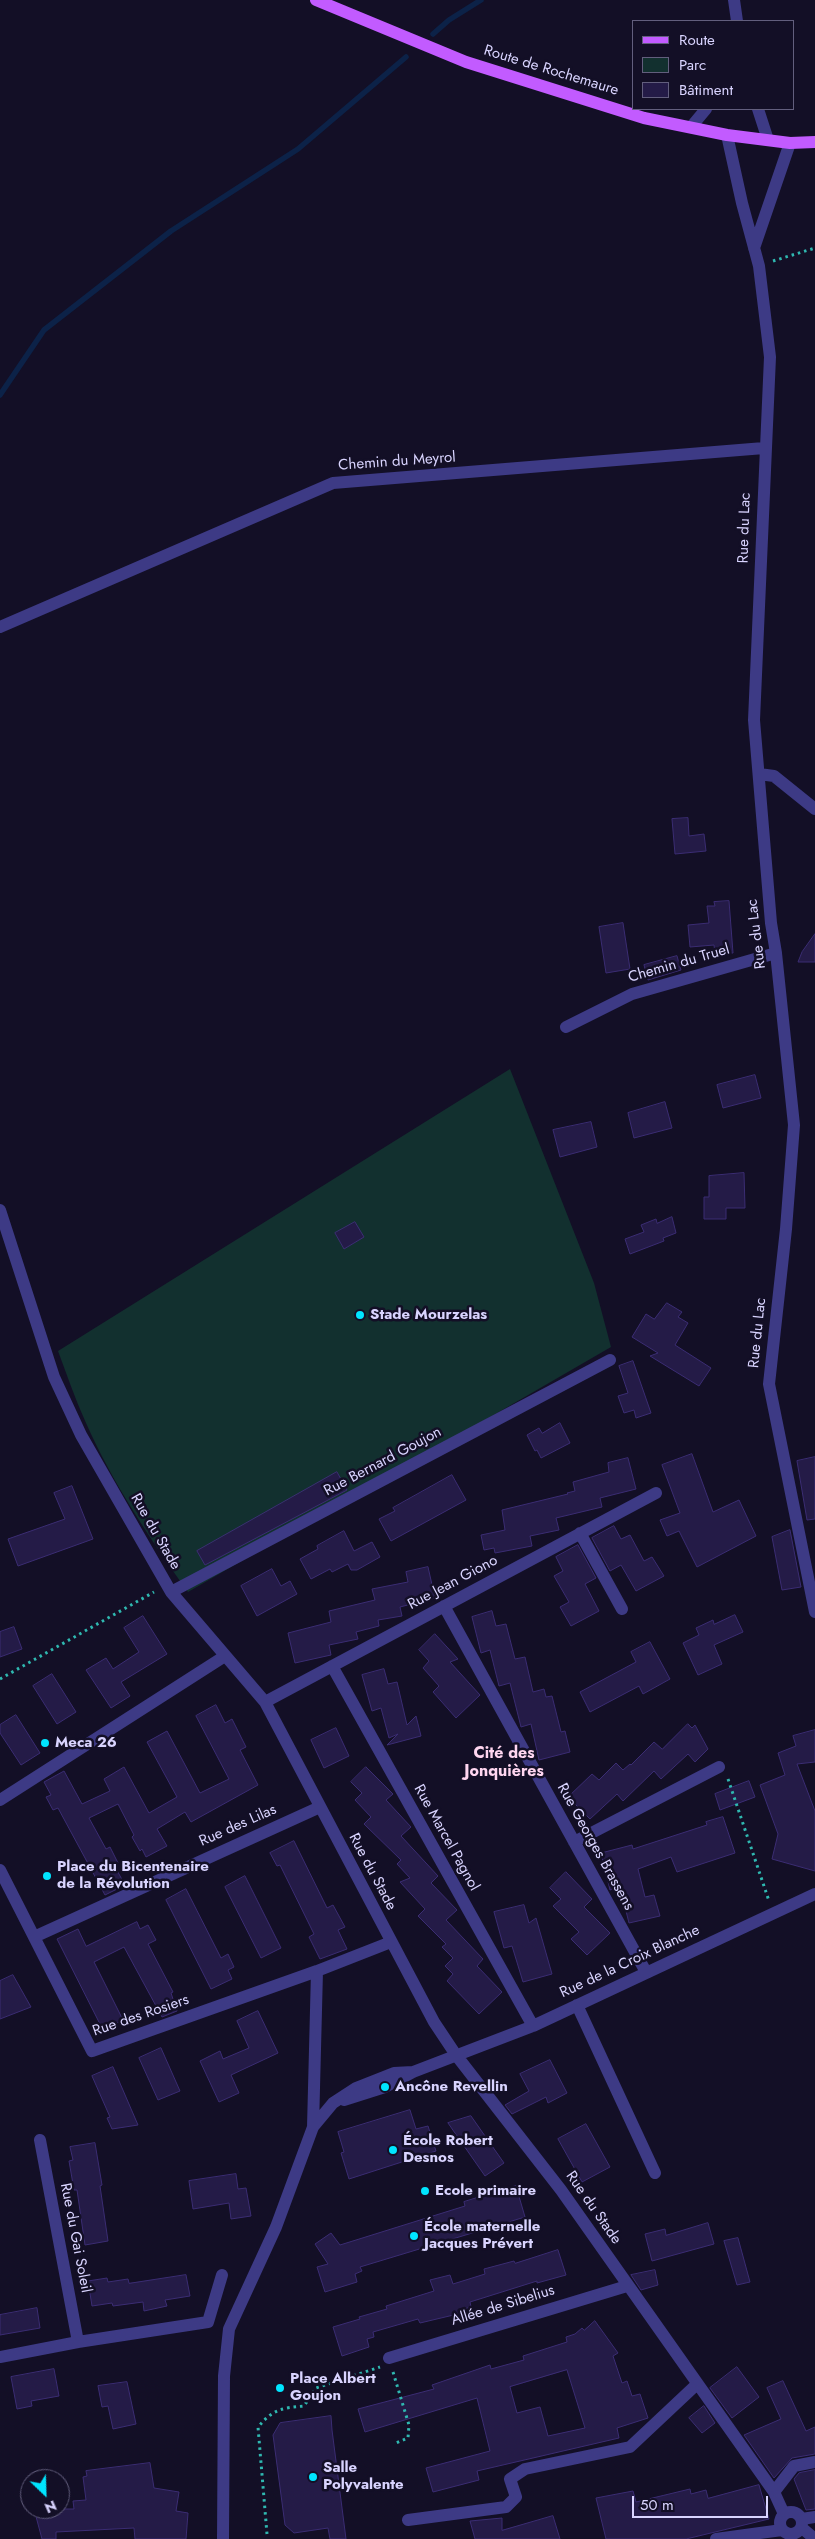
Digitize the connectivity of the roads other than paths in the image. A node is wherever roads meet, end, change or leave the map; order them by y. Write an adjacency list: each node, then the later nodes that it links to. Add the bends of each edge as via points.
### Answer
1 (316, 0): 6 (main road, Route de Rochemaure, via 466,62 644,118)
2 (734, 0): 3 (street)
3 (737, 20)
4 (705, 110): 6 (street)
5 (758, 110): 8 (street)
6 (691, 128): 7 (main road, Route de Rochemaure)
7 (728, 135): 8 (main road, Route de Rochemaure); 11 (street, Rue du Lac)
8 (768, 140): 10 (main road, Route de Rochemaure)
9 (815, 142): 10 (main road, Route de Rochemaure)
10 (790, 143): 11 (street)
11 (754, 248): 12 (street, Rue du Lac, via 770,357)
12 (764, 448): 13 (street, Chemin du Meyrol, via 333,483); 14 (street, Rue du Lac, via 754,720)
13 (0, 627)
14 (759, 774): 15 (street, via 774,776); 16 (street, Rue du Lac)
15 (815, 809)
16 (776, 953): 17 (street, Chemin du Truel, via 632,994); 25 (street, Rue du Lac, via 794,1125 769,1384)
17 (566, 1027)
18 (0, 1211): 22 (street, Rue du Stade, via 54,1377 81,1436)
19 (610, 1360): 22 (street, Rue Bernard Goujon)
20 (656, 1493): 21 (street, Rue Jean Giono)
21 (580, 1533): 23 (street, Rue Jean Giono); 24 (street)
22 (169, 1588): 26 (street, Rue du Stade)
23 (444, 1606): 27 (street, Rue Jean Giono); 32 (street, Rue Georges Brassens)
24 (622, 1609)
25 (815, 1612)
26 (225, 1656): 28 (street, Rue du Stade); 30 (street)
27 (332, 1666): 28 (street, Rue Jean Giono); 40 (street, Rue Marcel Pagnol)
28 (265, 1702): 31 (street, Rue du Stade)
29 (719, 1767): 32 (street)
30 (0, 1800)
31 (320, 1807): 35 (street, Rue des Lilas); 36 (street, Rue du Stade)
32 (574, 1842): 38 (street, Rue Georges Brassens)
33 (0, 1870): 35 (street, Rue des Rosiers)
34 (815, 1894): 38 (street, Rue de la Croix Blanche)
35 (34, 1937): 37 (street, Rue des Rosiers, via 92,2051)
36 (391, 1942): 37 (street, Rue des Rosiers); 41 (street, Rue du Stade, via 434,2022)
37 (317, 1971): 42 (street)
38 (646, 1972): 39 (street, Rue de la Croix Blanche)
39 (577, 2005): 40 (street, Rue de la Croix Blanche); 44 (street)
40 (533, 2026): 41 (street, Rue de la Croix Blanche)
41 (456, 2055): 42 (street, Rue de la Croix Blanche, via 412,2072 385,2087 333,2102); 46 (street, Rue du Stade, via 561,2190)
42 (313, 2127): 48 (street, via 276,2227)
43 (40, 2140): 49 (street, Rue du Gai Soleil)
44 (656, 2173)
45 (222, 2275): 47 (street)
46 (627, 2286): 51 (street, Allée de Sibelius); 52 (street, Rue du Stade)
47 (208, 2322): 48 (street); 49 (street)
48 (229, 2329): 60 (street, via 224,2376)
49 (78, 2342): 50 (street)
50 (0, 2357)
51 (389, 2358)
52 (696, 2385): 54 (street, Rue du Stade); 56 (street, via 630,2447 525,2469 510,2479 516,2497 506,2507)
53 (815, 2462): 54 (street, via 794,2466)
54 (774, 2492): 55 (street, Rue du Stade)
55 (784, 2514): 57 (street, via 795,2512); 58 (street, via 780,2521)
56 (408, 2520)
57 (806, 2521): 58 (street, via 793,2534); 62 (street)
58 (782, 2530): 59 (street)
59 (770, 2535): 61 (street)
60 (223, 2539)
61 (716, 2539)
62 (815, 2539)

